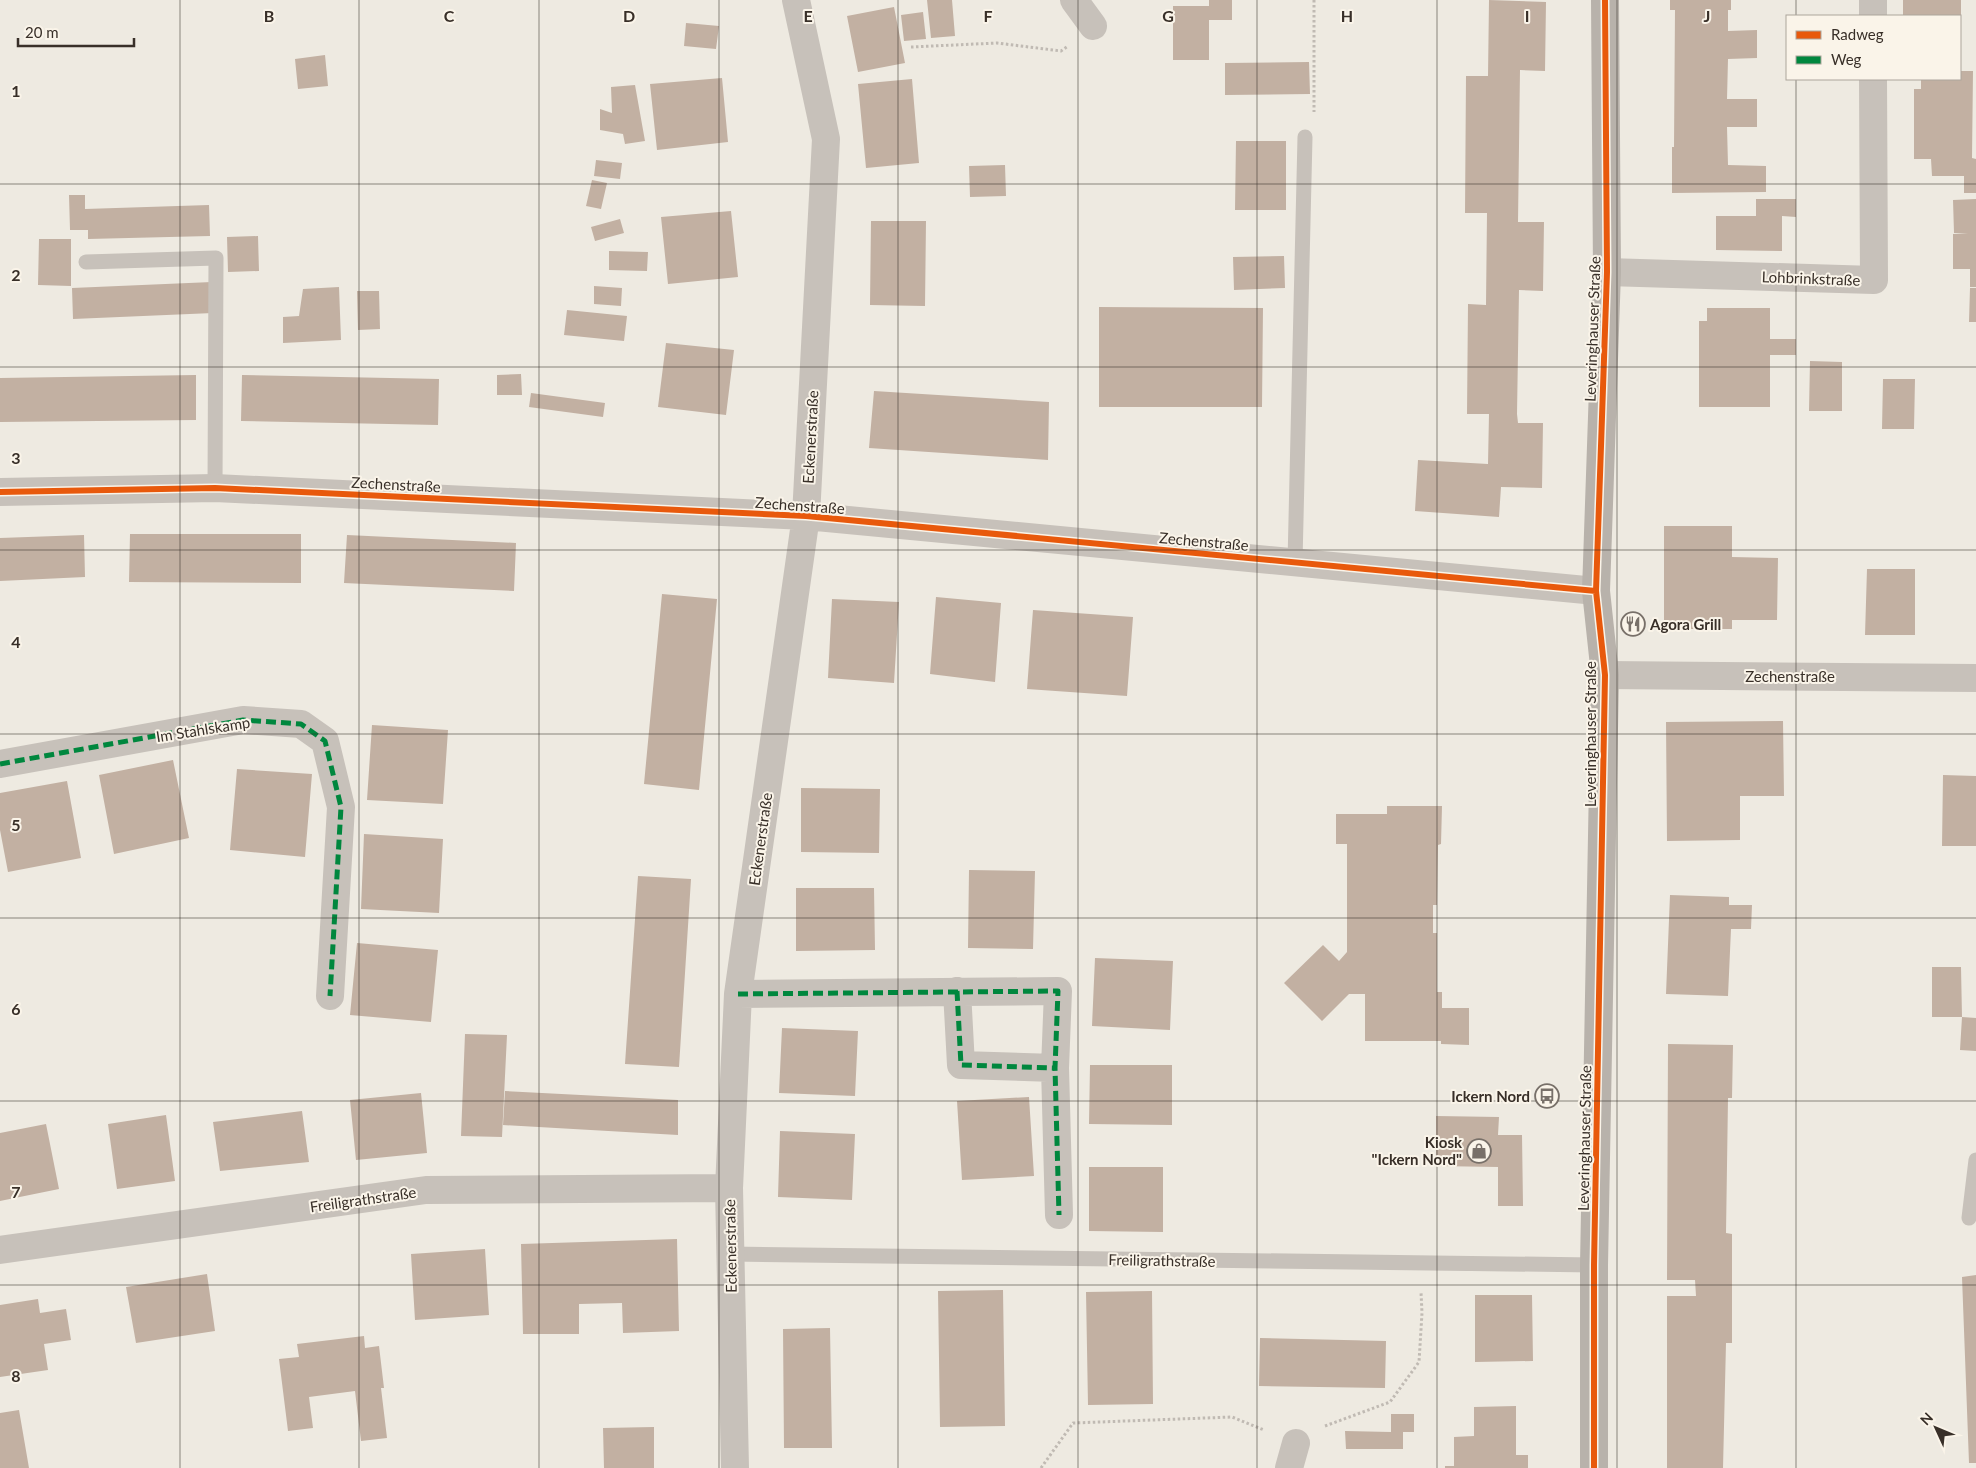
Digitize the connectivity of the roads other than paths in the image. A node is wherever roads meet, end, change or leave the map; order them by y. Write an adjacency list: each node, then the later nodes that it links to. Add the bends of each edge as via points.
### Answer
1 (796, 0): 13 (street, Eckenerstraße, via 826,139)
2 (1074, 0): 6 (street)
3 (1605, 0): 10 (main road, Leveringhauser Straße)
4 (1873, 0): 5 (street)
5 (1873, 15)
6 (1093, 26)
7 (1873, 80): 10 (street, Lohbrinkstraße, via 1874,280)
8 (1305, 137): 14 (lane)
9 (86, 262): 11 (lane, via 216,258)
10 (1607, 272): 15 (main road, Leveringhauser Straße)
11 (216, 488): 12 (street, Zechenstraße); 13 (street, Zechenstraße)
12 (0, 492)
13 (806, 516): 14 (street, Zechenstraße); 20 (street, Eckenerstraße)
14 (1295, 562): 15 (street, Zechenstraße)
15 (1596, 591): 16 (main road, Leveringhauser Straße)
16 (1605, 675): 17 (street, Zechenstraße); 29 (main road, Leveringhauser Straße)
17 (1976, 678)
18 (0, 764): 21 (street, Im Stahlskamp, via 243,720 301,724 325,741 341,807)
19 (957, 991): 20 (street); 22 (street, via 961,1065); 22 (street, via 1058,991)
20 (738, 994): 24 (street, Eckenerstraße)
21 (330, 996)
22 (1056, 1068): 25 (street)
23 (1976, 1160): 26 (lane)
24 (729, 1188): 27 (street, Freiligrathstraße, via 426,1190); 28 (street, Eckenerstraße)
25 (1059, 1215)
26 (1969, 1218)
27 (0, 1250)
28 (730, 1254): 29 (lane, Freiligrathstraße); 30 (street, Eckenerstraße)
29 (1594, 1265): 31 (main road, Leveringhauser Straße)
30 (735, 1468)
31 (1594, 1468)

